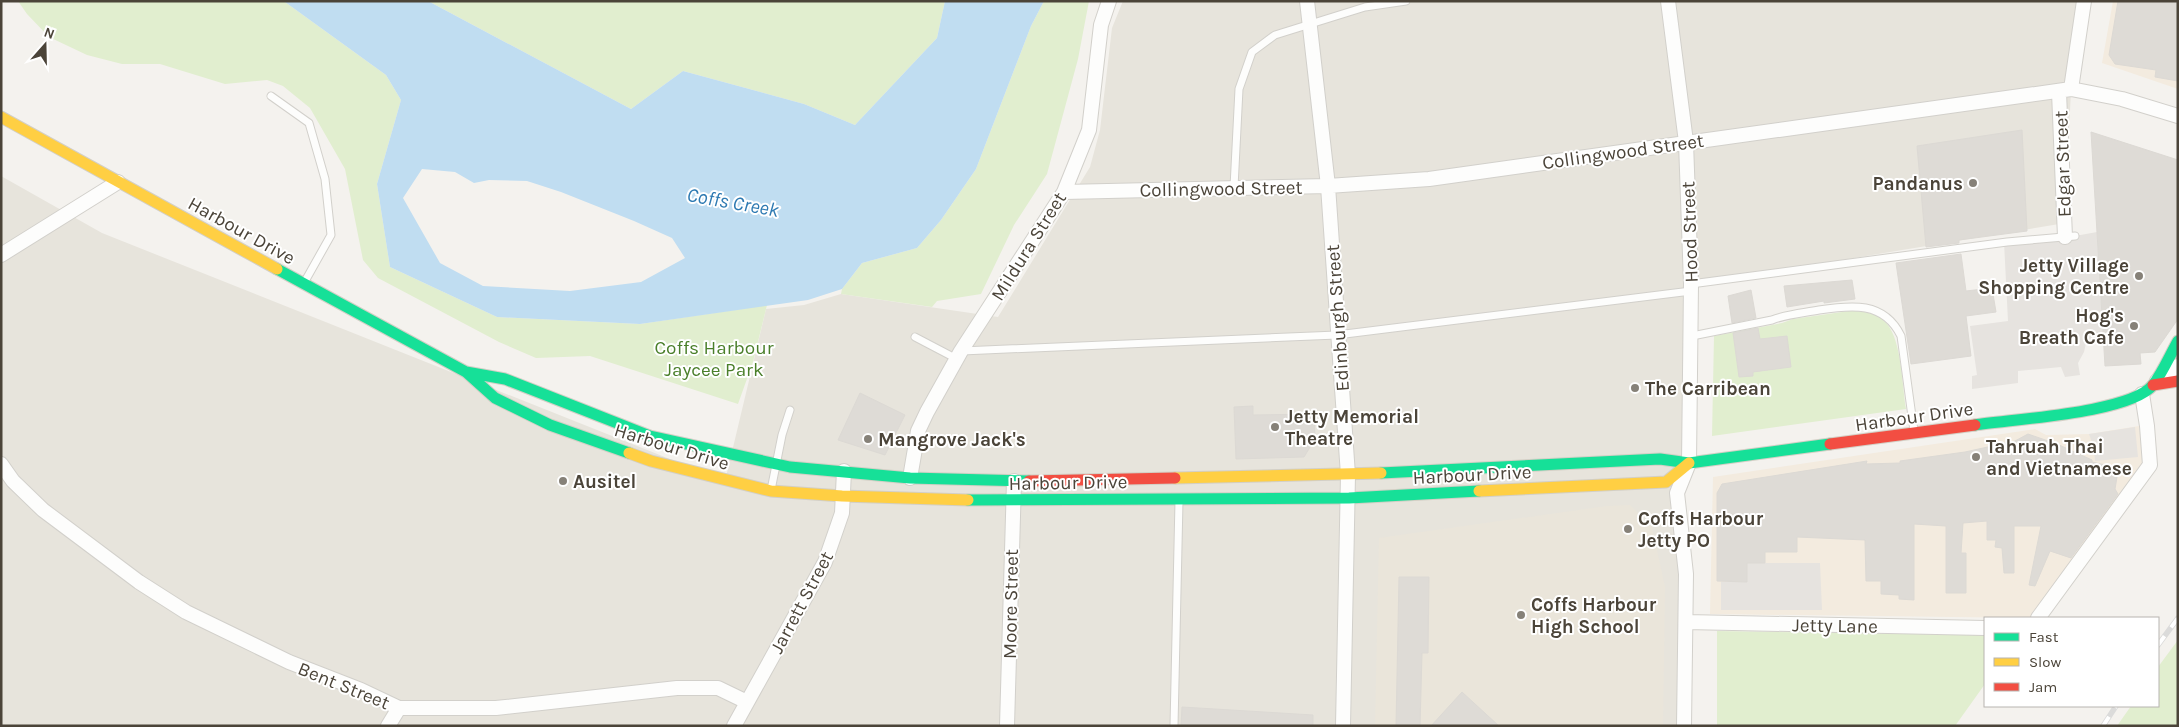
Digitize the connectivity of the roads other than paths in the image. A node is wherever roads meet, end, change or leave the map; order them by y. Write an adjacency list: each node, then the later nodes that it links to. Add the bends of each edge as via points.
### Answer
1 (1109, 1): 15 (street, Mildura Street, via 1101,25 1089,130)
2 (1307, 1): 6 (street, Edinburgh Street)
3 (1406, 1): 6 (lane, via 1365,7)
4 (1668, 1): 11 (street, Hood Street)
5 (2084, 1): 7 (street, Edgar Street)
6 (1310, 24): 13 (street, Edinburgh Street); 14 (lane, via 1275,34 1252,52 1238,89)
7 (2065, 90): 9 (street, Collingwood Street, via 2122,99); 11 (street, Collingwood Street); 16 (street, Edgar Street)
8 (272, 96): 18 (lane, via 309,123 325,179 331,235)
9 (2178, 116)
10 (1, 117): 12 (street, Harbour Drive)
11 (1686, 142): 13 (street, Collingwood Street, via 1429,179); 19 (street, Hood Street)
12 (118, 182): 17 (street); 18 (street, Harbour Drive)
13 (1328, 186): 14 (street, Collingwood Street); 20 (street, Edinburgh Street)
14 (1234, 188): 15 (street, Collingwood Street)
15 (1064, 192): 24 (street, Mildura Street)
16 (2070, 237): 19 (lane, via 2007,242)
17 (1, 255)
18 (303, 283): 26 (street, Harbour Drive)
19 (1691, 288): 20 (lane); 21 (street, Hood Street)
20 (1337, 335): 24 (lane); 36 (street, Edinburgh Street)
21 (1692, 336): 31 (lane, via 1842,306 1874,309 1893,322 1900,336); 32 (street, Hood Street)
22 (915, 337): 24 (lane)
23 (2178, 341): 28 (street, Harbour Drive)
24 (959, 355): 37 (street, Mildura Street, via 918,431)
25 (2178, 366): 28 (street)
26 (466, 372): 34 (street, Harbour Drive, via 505,378 650,436); 39 (street, Harbour Drive, via 495,398 550,426 651,461)
27 (2177, 382): 28 (street)
28 (2153, 384): 29 (street, Harbour Drive)
29 (2142, 394): 31 (street, Harbour Drive, via 2114,406); 44 (street, via 2150,465)
30 (790, 410): 34 (lane)
31 (1914, 434): 32 (street, Harbour Drive)
32 (1689, 463): 36 (street, Harbour Drive, via 1660,459); 41 (street, Harbour Drive, via 1666,482); 45 (street, via 1677,493 1686,574)
33 (1, 464): 48 (street, Bent Street, via 43,510 138,582 186,612 289,662)
34 (776, 464): 35 (street, Harbour Drive); 39 (lane)
35 (844, 472): 37 (street, Harbour Drive); 40 (street, Jarrett Street)
36 (1348, 475): 38 (street, Harbour Drive); 41 (street, Edinburgh Street)
37 (910, 478): 38 (street, Harbour Drive)
38 (1014, 482): 43 (street, Moore Street)
39 (771, 491): 40 (street, Harbour Drive)
40 (842, 496): 43 (street, Harbour Drive); 47 (street, Jarrett Street, via 842,513 825,562)
41 (1349, 498): 42 (street, Harbour Drive); 53 (street, Edinburgh Street)
42 (1179, 499): 43 (street, Harbour Drive); 52 (lane)
43 (1012, 501): 51 (street, Moore Street)
44 (2039, 617)
45 (1686, 622): 46 (street, Jetty Lane); 54 (street)
46 (1984, 628)
47 (747, 702): 48 (street, Bent Street, via 718,688 677,688 496,708); 50 (street, Jarrett Street)
48 (399, 708): 49 (street)
49 (388, 726)
50 (734, 726)
51 (1007, 726)
52 (1174, 726)
53 (1344, 726)
54 (1684, 726)

